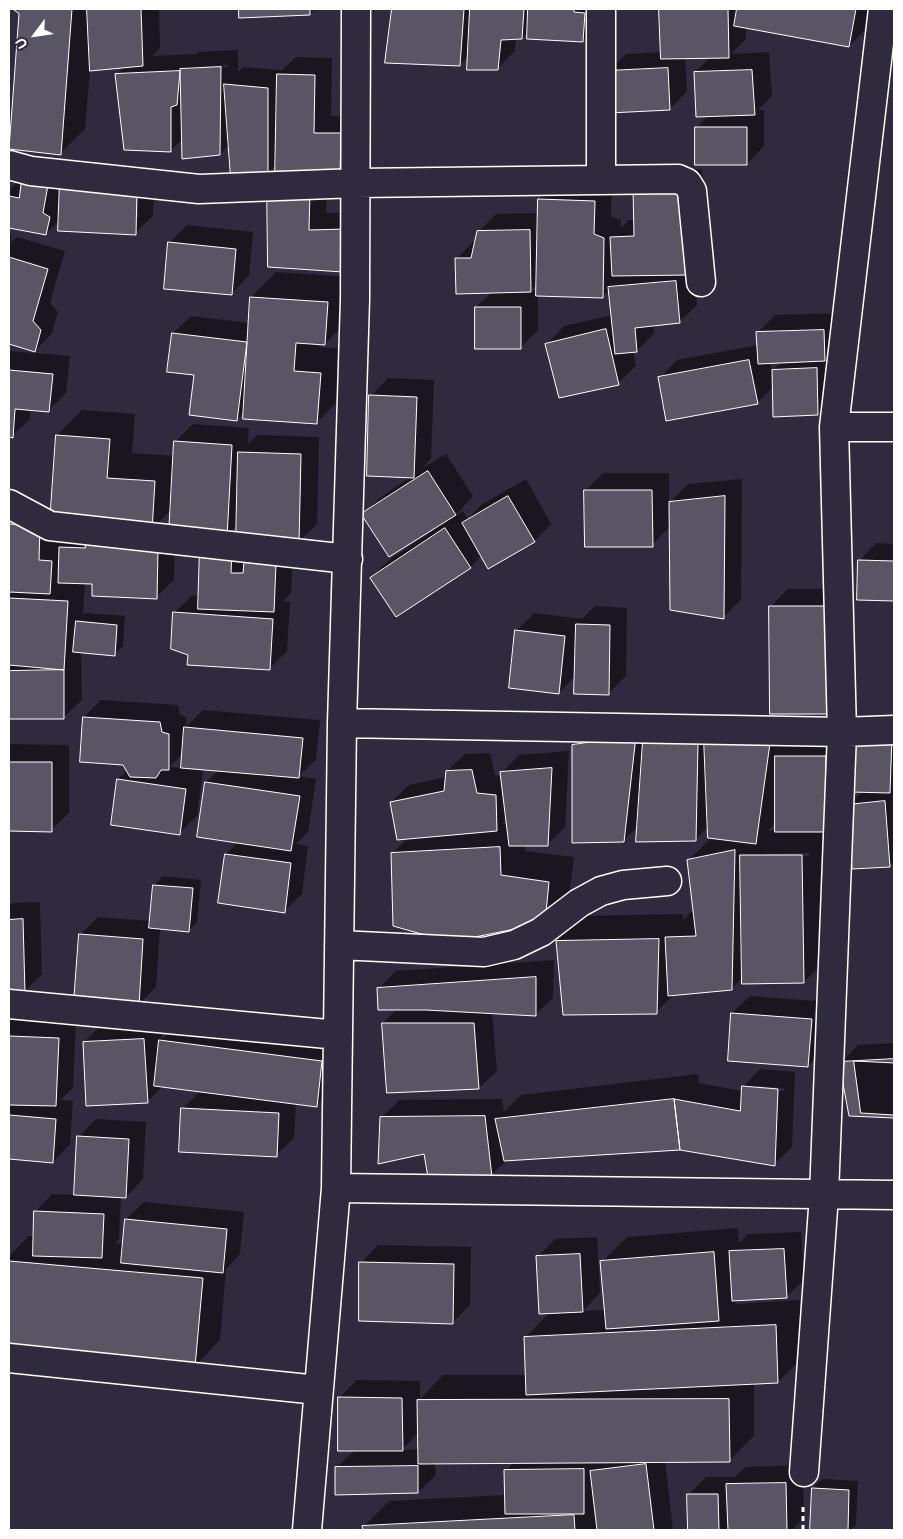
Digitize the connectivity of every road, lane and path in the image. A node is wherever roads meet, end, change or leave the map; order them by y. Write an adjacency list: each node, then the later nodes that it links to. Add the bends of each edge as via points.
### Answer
1 (356, 9): 6 (street)
2 (601, 9): 5 (street)
3 (883, 9): 8 (street)
4 (9, 165): 6 (street, via 31,171 199,189)
5 (601, 179): 6 (street); 7 (street, via 678,179 686,183 692,191)
6 (357, 183): 11 (street)
7 (701, 282)
8 (834, 427): 9 (street); 14 (street)
9 (894, 427)
10 (9, 504): 11 (street, via 50,526)
11 (348, 559): 12 (street)
12 (342, 723): 14 (street); 16 (street)
13 (894, 730): 14 (street)
14 (842, 732): 20 (street)
15 (666, 881): 16 (street, via 600,891 541,932 514,945 484,952)
16 (339, 945): 18 (street)
17 (9, 1004): 18 (street)
18 (338, 1035): 19 (street)
19 (336, 1188): 20 (street); 23 (street)
20 (824, 1195): 21 (street); 24 (street)
21 (894, 1195)
22 (9, 1358): 23 (street)
23 (318, 1390): 25 (street)
24 (804, 1472)
25 (307, 1530)

